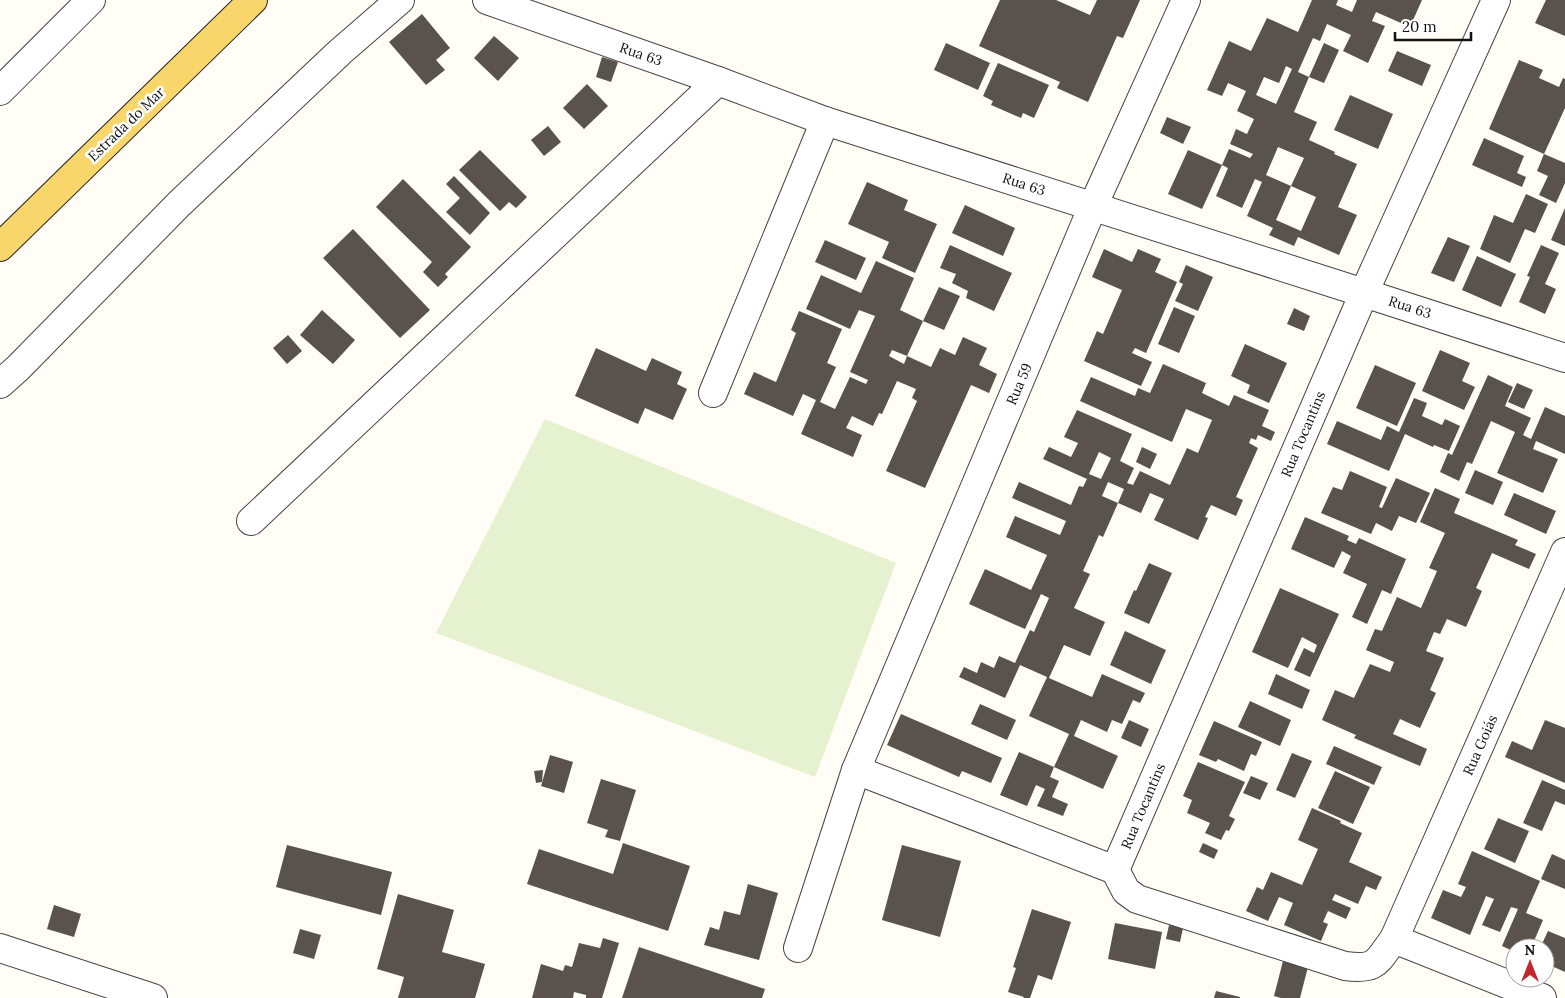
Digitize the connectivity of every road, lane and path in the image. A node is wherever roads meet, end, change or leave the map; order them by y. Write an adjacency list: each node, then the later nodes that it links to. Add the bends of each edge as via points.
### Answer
1 (91, 0): 8 (street)
2 (253, 0): 11 (main road, Estrada do Mar)
3 (400, 0): 14 (street, via 340,52 180,204)
4 (488, 0): 7 (street, Rua 63)
5 (1186, 0): 10 (street, Rua 59)
6 (1496, 0): 12 (street, Rua Tocantins)
7 (718, 81): 9 (street, Rua 63); 16 (street)
8 (0, 90)
9 (826, 121): 10 (street, Rua 63); 15 (street)
10 (1094, 206): 12 (street, Rua 63); 18 (street, Rua 59)
11 (0, 247)
12 (1364, 292): 13 (street, Rua 63); 19 (street, Rua Tocantins)
13 (1565, 358)
14 (0, 384)
15 (713, 392)
16 (251, 521)
17 (1565, 552): 20 (street, Rua Goiás)
18 (856, 770): 19 (street); 22 (street, Rua 59)
19 (1116, 870): 20 (street, Rua Goiás, via 1126,891 1137,899 1345,966 1362,968 1375,964)
20 (1394, 939): 24 (street)
21 (0, 948): 23 (street)
22 (798, 948)
23 (152, 998)
24 (1542, 998)

